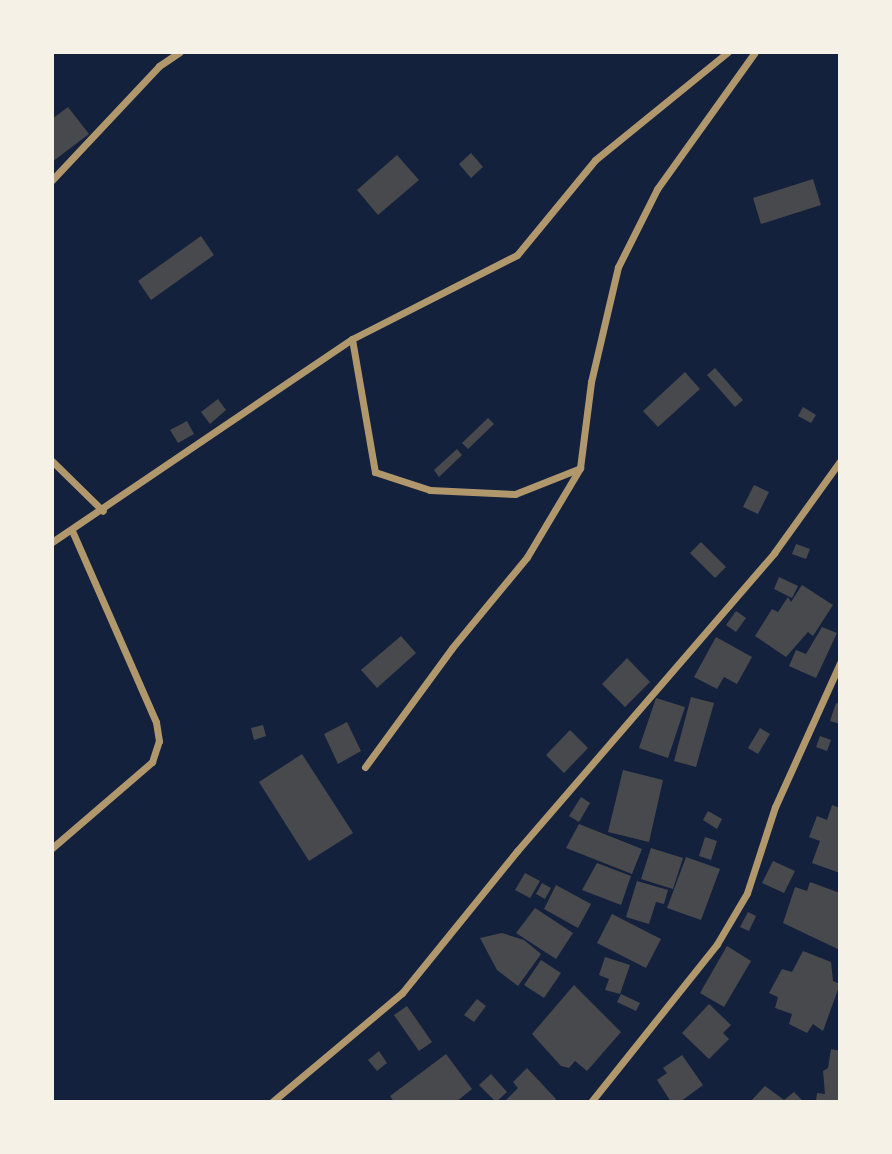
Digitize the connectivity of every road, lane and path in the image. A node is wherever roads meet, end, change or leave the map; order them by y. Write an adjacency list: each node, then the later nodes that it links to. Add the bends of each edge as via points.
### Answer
1 (180, 52): 4 (street, via 159,66)
2 (728, 52): 5 (street, via 595,160 517,255)
3 (755, 52): 8 (street, via 657,189 618,267 591,382)
4 (52, 180)
5 (352, 339): 8 (street, via 375,472 430,490 515,494); 9 (street)
6 (52, 461): 9 (street)
7 (839, 461): 15 (street, via 774,553 517,851 402,993)
8 (580, 468): 13 (street, via 527,557 452,648)
9 (103, 511): 10 (street)
10 (72, 531): 11 (street); 14 (street, via 156,722 159,741 152,762)
11 (52, 542)
12 (839, 663): 16 (street, via 775,807 747,893 717,944)
13 (365, 767)
14 (52, 848)
15 (272, 1101)
16 (591, 1101)

